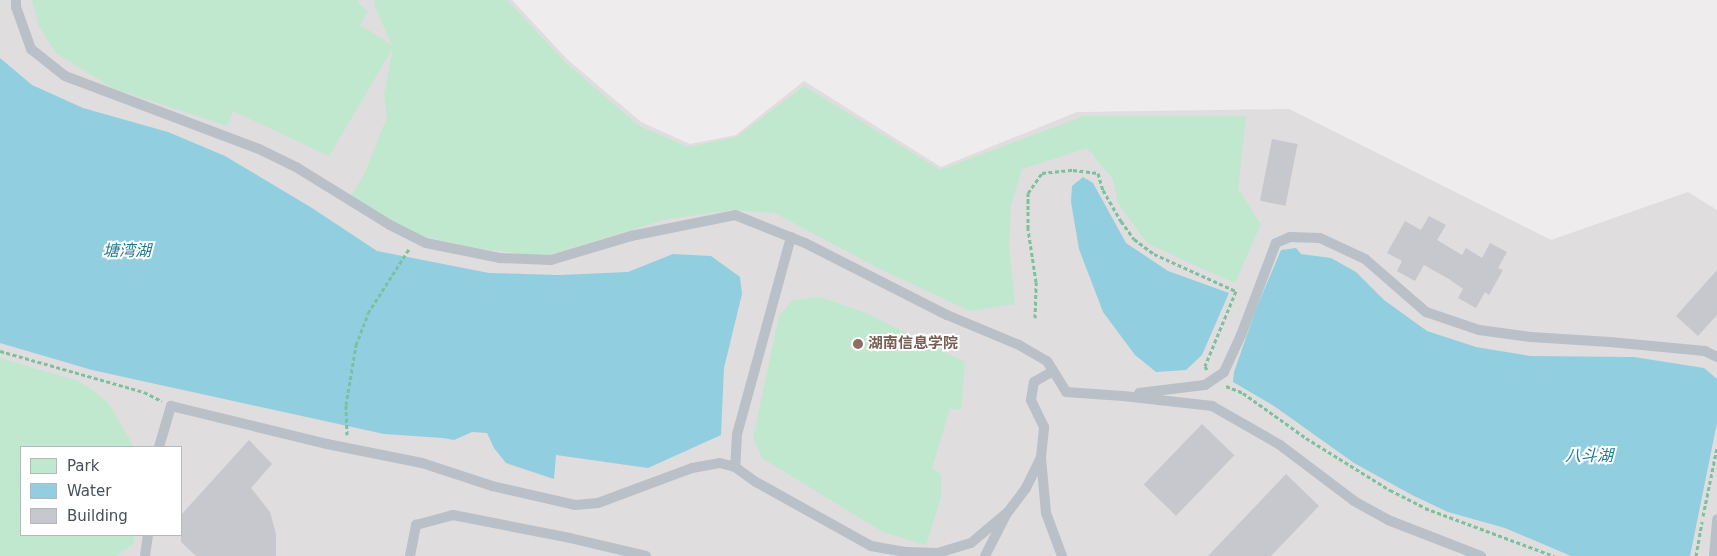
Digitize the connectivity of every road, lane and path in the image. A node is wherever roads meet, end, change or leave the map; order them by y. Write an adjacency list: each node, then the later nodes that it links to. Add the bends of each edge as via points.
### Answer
1 (16, 0): 3 (lane, via 31,49 65,76 259,149)
2 (791, 237): 3 (lane, via 735,215 631,236 552,260 500,258 426,244); 7 (lane, via 947,315 1020,345 1047,361); 15 (lane, via 737,434)
3 (416, 238): 12 (path, via 368,313 356,345 346,406 348,429)
4 (1035, 318): 8 (path, via 1036,282 1028,229 1028,193 1042,173 1073,170 1098,173 1103,190 1134,239 1154,254 1236,291 1205,366)
5 (0, 352): 10 (path, via 144,392)
6 (1717, 357): 8 (lane, via 1704,352 1530,338 1479,330 1426,312 1365,259 1320,238 1290,237 1276,243 1224,372)
7 (1053, 370): 9 (lane, via 1066,392); 14 (lane, via 1034,382 1031,400 1044,426)
8 (1213, 380): 9 (lane, via 1205,385); 26 (path, via 1244,394 1306,438 1390,490 1425,508)
9 (1123, 396): 25 (lane, via 1212,406 1280,445 1354,501 1388,520)
10 (171, 406): 11 (lane); 12 (lane)
11 (159, 446)
12 (345, 448): 15 (lane, via 422,463 492,486 575,505 598,503 692,468 720,462)
13 (1717, 448): 27 (path)
14 (1041, 458): 16 (lane, via 1026,488); 24 (lane, via 1046,513)
15 (735, 467): 16 (lane, via 871,546 906,552 938,553 970,543)
16 (1008, 512): 23 (lane)
17 (1717, 519): 19 (lane)
18 (148, 536): 20 (lane)
19 (1715, 552)
20 (145, 556)
21 (410, 556): 22 (lane, via 416,524 453,515)
22 (646, 556)
23 (985, 556)
24 (1062, 556)
25 (1481, 556)
26 (1554, 556)
27 (1696, 556)

